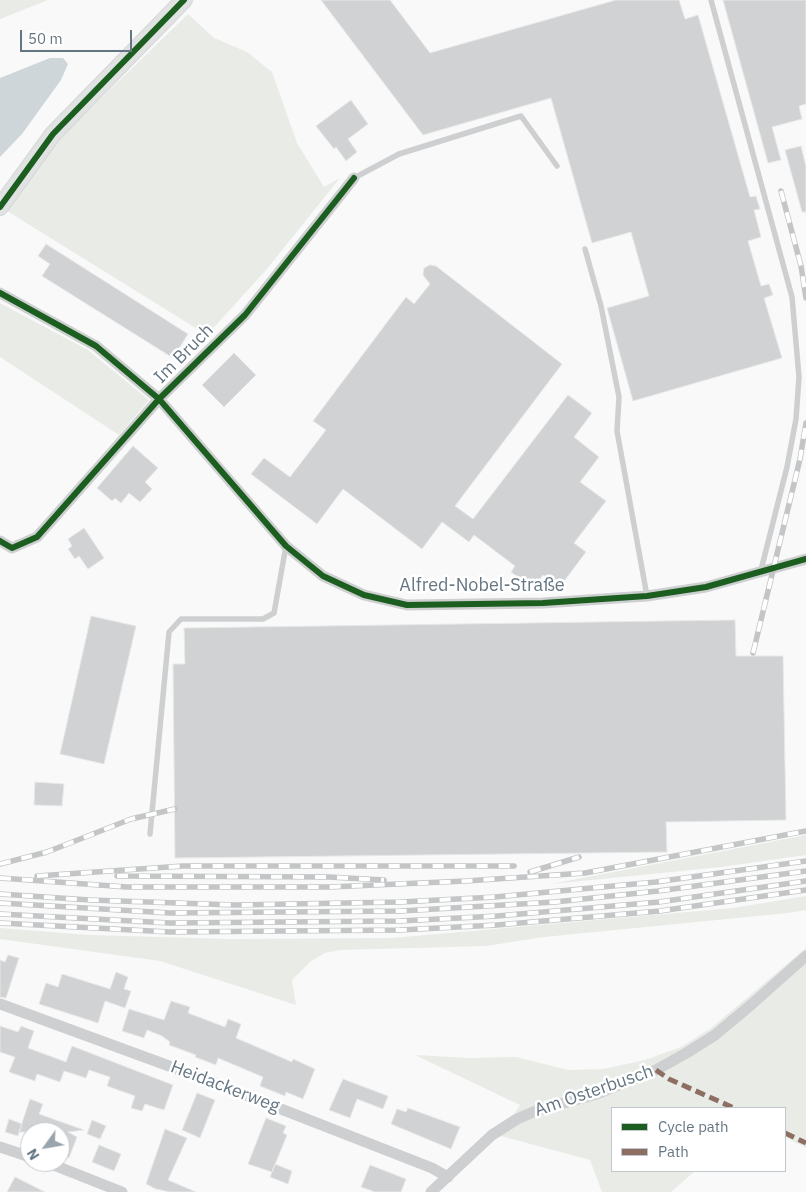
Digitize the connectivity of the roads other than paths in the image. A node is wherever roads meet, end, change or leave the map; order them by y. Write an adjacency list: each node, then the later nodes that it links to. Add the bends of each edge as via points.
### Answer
1 (184, 0): 5 (street, via 54,134)
2 (711, 0): 12 (lane, via 792,297 799,377 796,419 787,467)
3 (557, 166): 4 (lane, via 521,116 399,154)
4 (354, 178): 8 (street, Im Bruch, via 245,315)
5 (0, 207)
6 (585, 249): 13 (lane, via 601,306 618,397 617,431)
7 (0, 293): 8 (street, Alfred-Nobel-Straße, via 96,346)
8 (160, 399): 9 (street, Im Bruch, via 37,537 12,548); 10 (street, Alfred-Nobel-Straße)
9 (0, 541)
10 (286, 546): 13 (street, Alfred-Nobel-Straße, via 323,576 364,595 407,605 543,603); 14 (lane, via 274,612 262,619 181,619 169,632)
11 (806, 559): 12 (street, Alfred-Nobel-Straße)
12 (760, 572): 13 (street, Alfred-Nobel-Straße, via 706,587)
13 (647, 596)
14 (150, 834)
15 (806, 956): 20 (street, Am Osterbusch, via 715,1035 688,1052 656,1070 597,1094 517,1119 492,1135)
16 (0, 1004): 20 (street, Heidackerweg, via 199,1077)
17 (0, 1147): 18 (street)
18 (20, 1154)
19 (70, 1171): 21 (street)
20 (448, 1177): 22 (street, Am Osterbusch)
21 (122, 1192)
22 (431, 1192)

